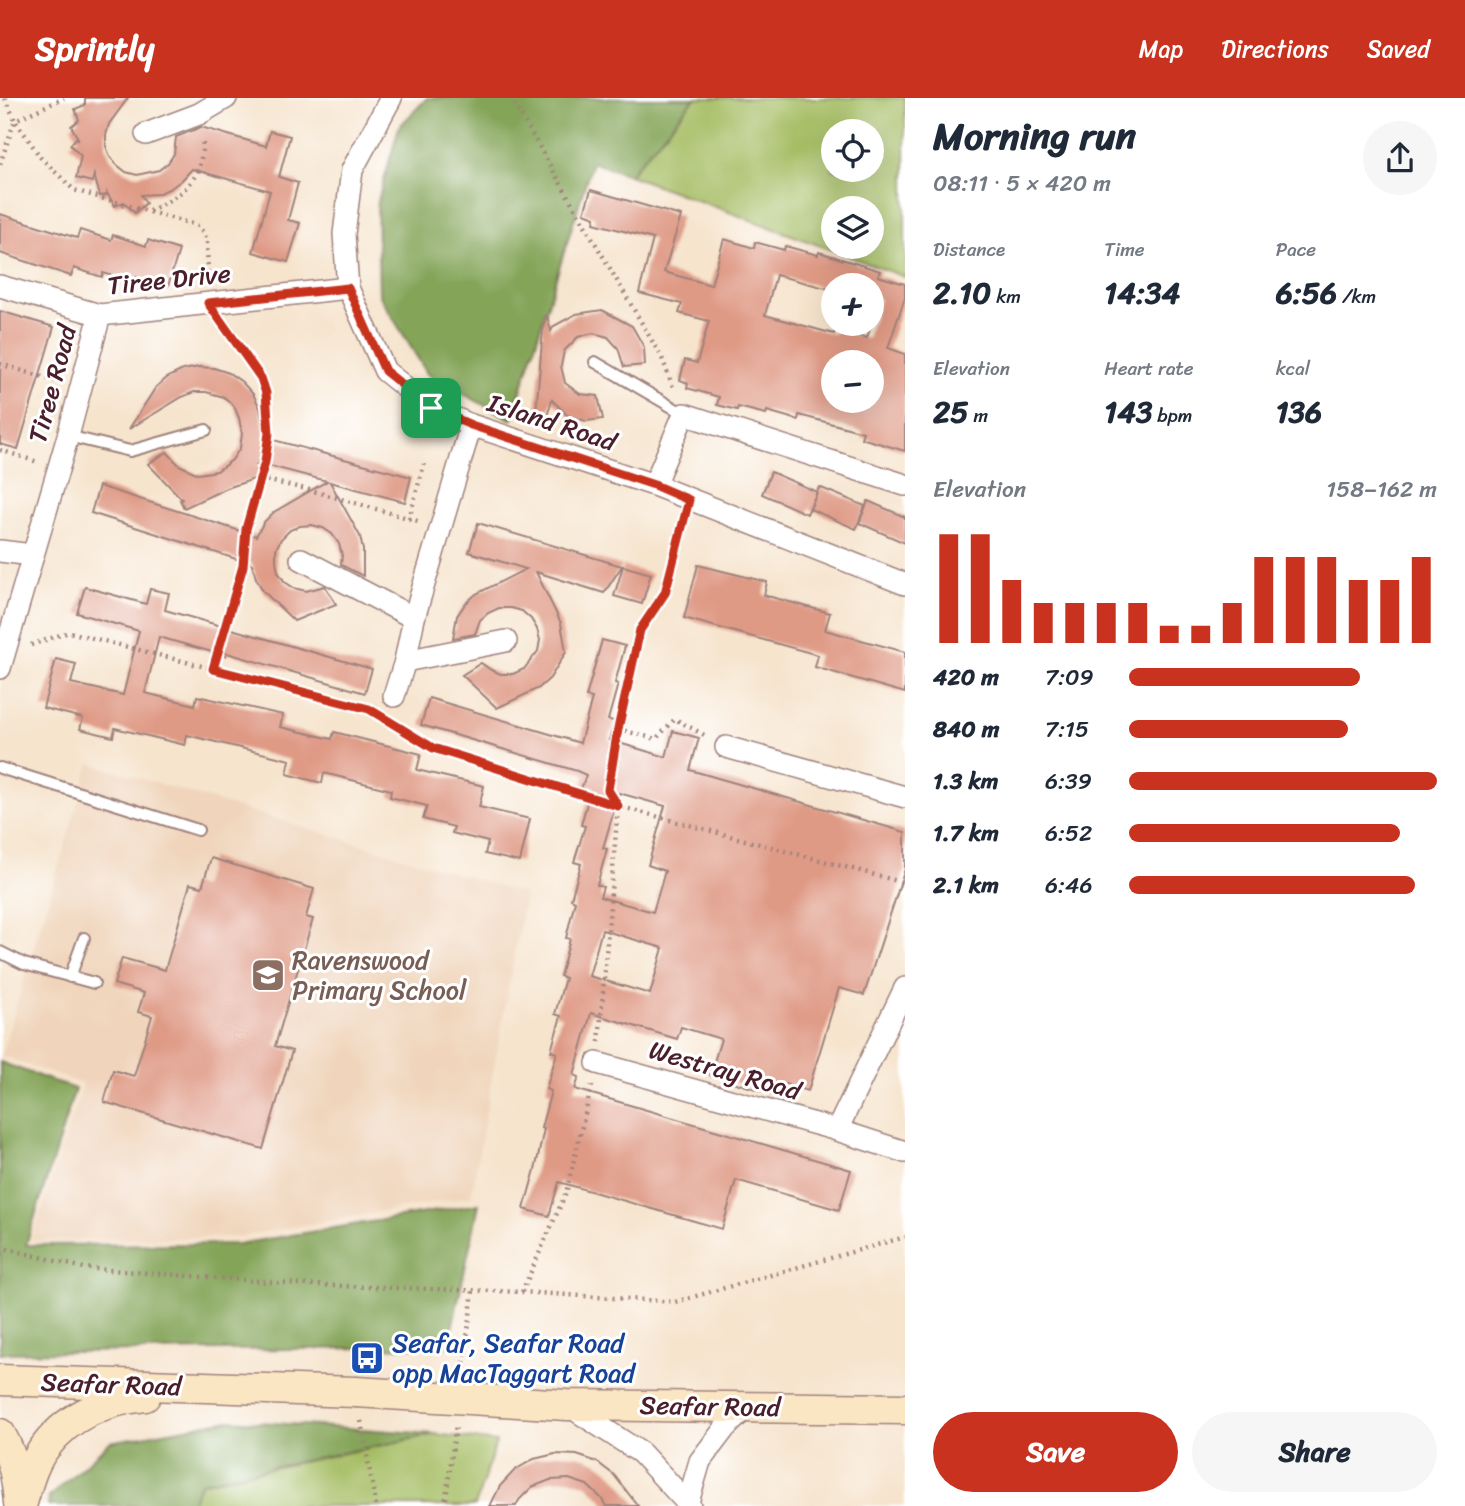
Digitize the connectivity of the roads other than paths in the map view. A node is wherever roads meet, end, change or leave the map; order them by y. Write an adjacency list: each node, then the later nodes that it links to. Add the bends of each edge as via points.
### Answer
1 (226, 98): 3 (street, via 199,114)
2 (391, 98): 5 (street, Island Road, via 352,170 344,234)
3 (146, 134)
4 (0, 286): 6 (street, Tiree Drive)
5 (348, 288): 6 (street, Tiree Drive); 9 (street, Island Road, via 385,371 431,408)
6 (100, 315): 11 (street, Tiree Road)
7 (595, 362): 8 (lane)
8 (684, 414): 12 (street); 13 (street)
9 (471, 425): 12 (street, Island Road); 18 (street)
10 (206, 430): 11 (lane, via 130,451)
11 (68, 436): 15 (street, Tiree Road)
12 (654, 485): 17 (street, Island Road)
13 (905, 485)
14 (0, 551): 15 (street)
15 (32, 555): 20 (street, Tiree Road)
16 (301, 559): 18 (street)
17 (905, 584)
18 (414, 618): 21 (street)
19 (506, 641): 21 (street)
20 (2, 661)
21 (405, 661): 22 (street)
22 (394, 696)
23 (726, 747): 25 (street)
24 (0, 768): 26 (lane)
25 (905, 797)
26 (198, 830)
27 (84, 938): 29 (lane)
28 (0, 952): 29 (lane, via 24,964)
29 (70, 976): 30 (lane)
30 (94, 983)
31 (905, 988): 33 (street)
32 (597, 1063): 33 (street, Westray Road)
33 (837, 1130): 34 (street, Westray Road)
34 (905, 1152)
35 (0, 1380): 36 (street, Seafar Road)
36 (222, 1387): 37 (street, Seafar Road, bridge); 42 (street, Seafar Road, via 125,1398 91,1409 45,1446)
37 (567, 1405): 38 (street, Seafar Road); 41 (street, via 641,1453)
38 (747, 1407): 39 (street, Seafar Road); 41 (street, via 701,1461)
39 (905, 1409)
40 (0, 1434): 42 (street, via 10,1450)
41 (689, 1504)
42 (20, 1506)

